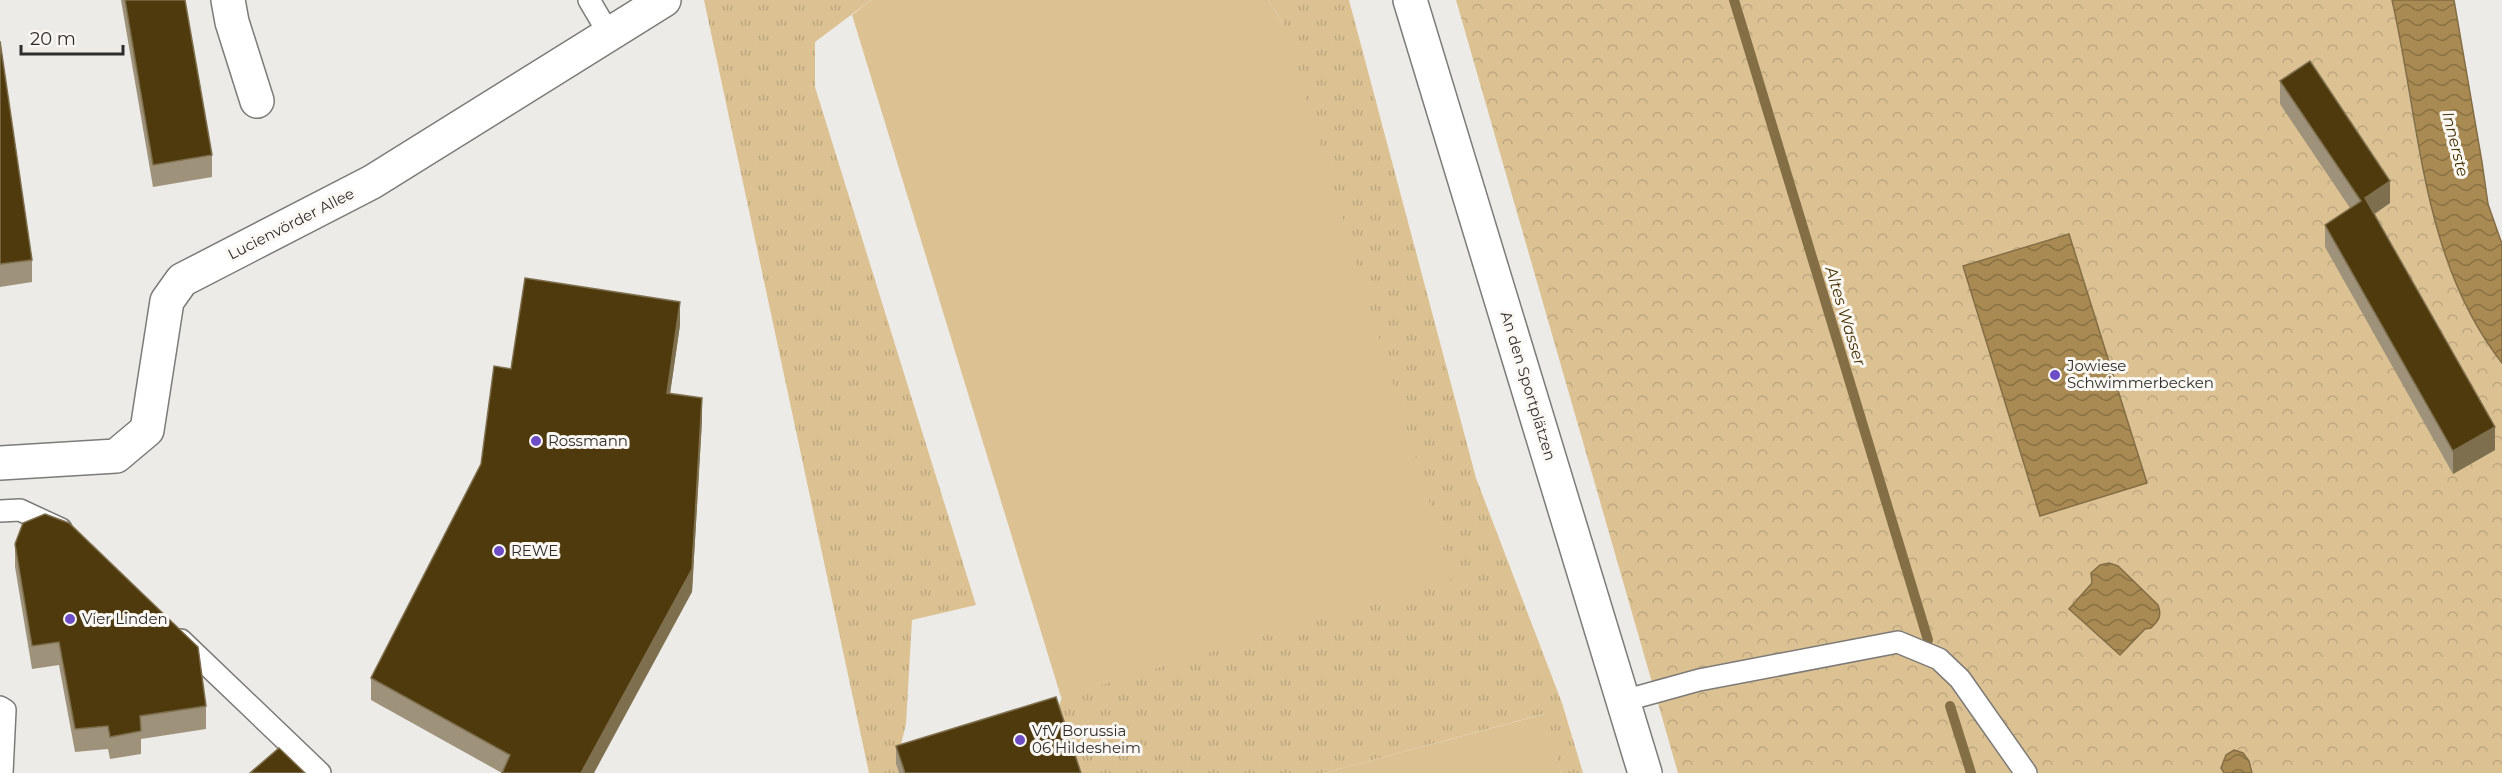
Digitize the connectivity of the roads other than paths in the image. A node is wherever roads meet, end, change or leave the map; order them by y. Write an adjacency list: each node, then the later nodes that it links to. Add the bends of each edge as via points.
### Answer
1 (228, 0): 6 (street)
2 (589, 0): 5 (lane)
3 (664, 0): 5 (street, Lucienvörder Allee)
4 (1410, 0): 11 (street, An den Sportplätzen)
5 (609, 34): 7 (street, Lucienvörder Allee, via 372,182 182,280 167,301 147,430 116,456)
6 (257, 101)
7 (0, 463)
8 (0, 511): 9 (lane, via 20,510 67,531)
9 (75, 540)
10 (169, 629): 14 (lane)
11 (1623, 701): 15 (street, An den Sportplätzen); 16 (lane, via 1699,680 1898,642 1939,659 1960,679)
12 (0, 707): 13 (lane, via 5,710)
13 (2, 773)
14 (320, 773)
15 (1645, 773)
16 (2026, 773)

